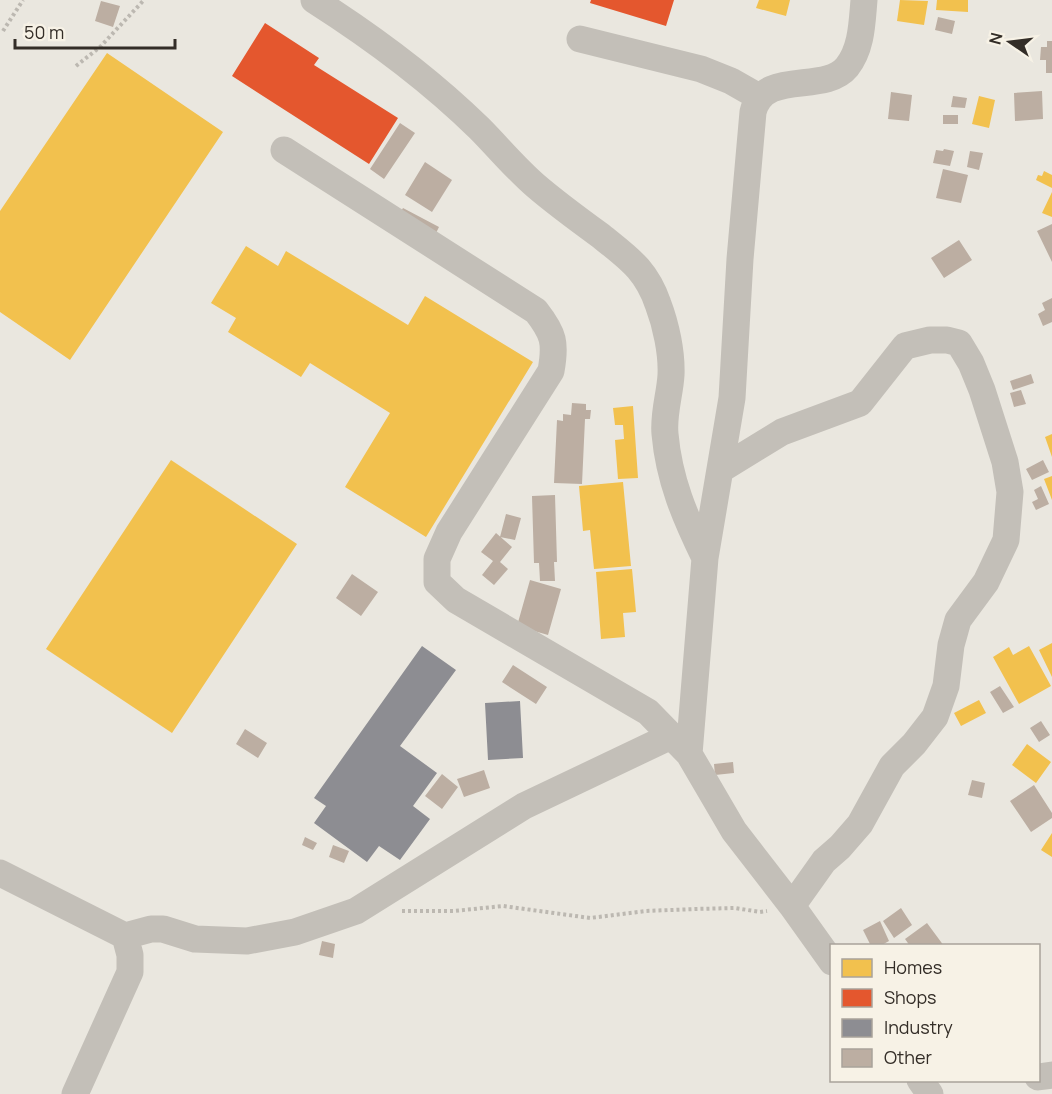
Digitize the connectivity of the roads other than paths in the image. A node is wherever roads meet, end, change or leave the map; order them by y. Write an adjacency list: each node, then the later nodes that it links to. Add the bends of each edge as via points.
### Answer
1 (314, 0): 7 (street, via 427,82 480,129 505,158 628,256 646,278 669,345 671,374 664,432 670,466 682,510)
2 (864, 0): 4 (street, via 858,44 842,71 835,76 770,89)
3 (580, 39): 4 (street, via 701,69)
4 (759, 97): 6 (street, via 752,120 732,398)
5 (284, 150): 8 (street, via 536,311 550,330 555,350 551,371 449,532 436,559 437,582 456,600 648,712)
6 (720, 470): 7 (street); 10 (street, via 782,432 860,403 905,346 947,340 958,343 971,363 996,430 1010,492 1006,540 986,582 958,620 946,686 935,717 892,766 860,824 824,861)
7 (705, 558): 8 (street)
8 (680, 745): 10 (street, via 734,831); 11 (street, via 524,806 356,911 295,932 247,941 195,939 163,929)
9 (0, 873): 11 (street)
10 (792, 906): 12 (street)
11 (125, 936): 13 (street, via 130,972)
12 (830, 961)
13 (75, 1094)

